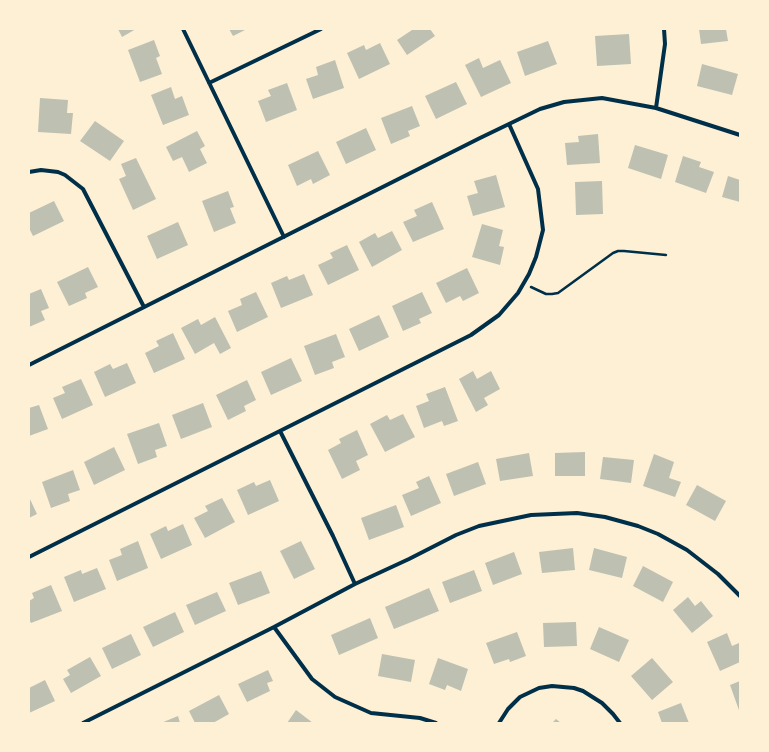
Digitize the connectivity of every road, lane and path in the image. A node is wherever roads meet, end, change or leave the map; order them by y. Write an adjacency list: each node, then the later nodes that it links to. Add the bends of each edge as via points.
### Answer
1 (183, 29): 4 (street)
2 (321, 29): 4 (street)
3 (664, 29): 5 (street, via 665,44)
4 (209, 83): 9 (street)
5 (656, 108): 6 (street, via 602,98 564,102 540,109); 7 (street)
6 (510, 124): 9 (street); 11 (street, via 538,189 543,230 536,257)
7 (740, 135)
8 (29, 172): 12 (street, via 58,172 83,189)
9 (284, 237): 12 (street)
10 (666, 255): 11 (path, via 624,251 613,253 558,293 546,294)
11 (523, 284): 14 (street, via 499,315 471,335)
12 (144, 307): 13 (street)
13 (29, 365)
14 (280, 431): 15 (street); 16 (street)
15 (29, 557)
16 (355, 584): 17 (street, via 479,526 531,515 577,513 605,517 658,534 687,550 718,574); 18 (street)
17 (740, 596)
18 (274, 627): 19 (street); 20 (street, via 312,679 334,697 371,712 420,718)
19 (84, 723)
20 (436, 723)
21 (500, 723): 22 (street, via 508,709 520,697 539,688 552,686 583,691 602,702)
22 (620, 723)

